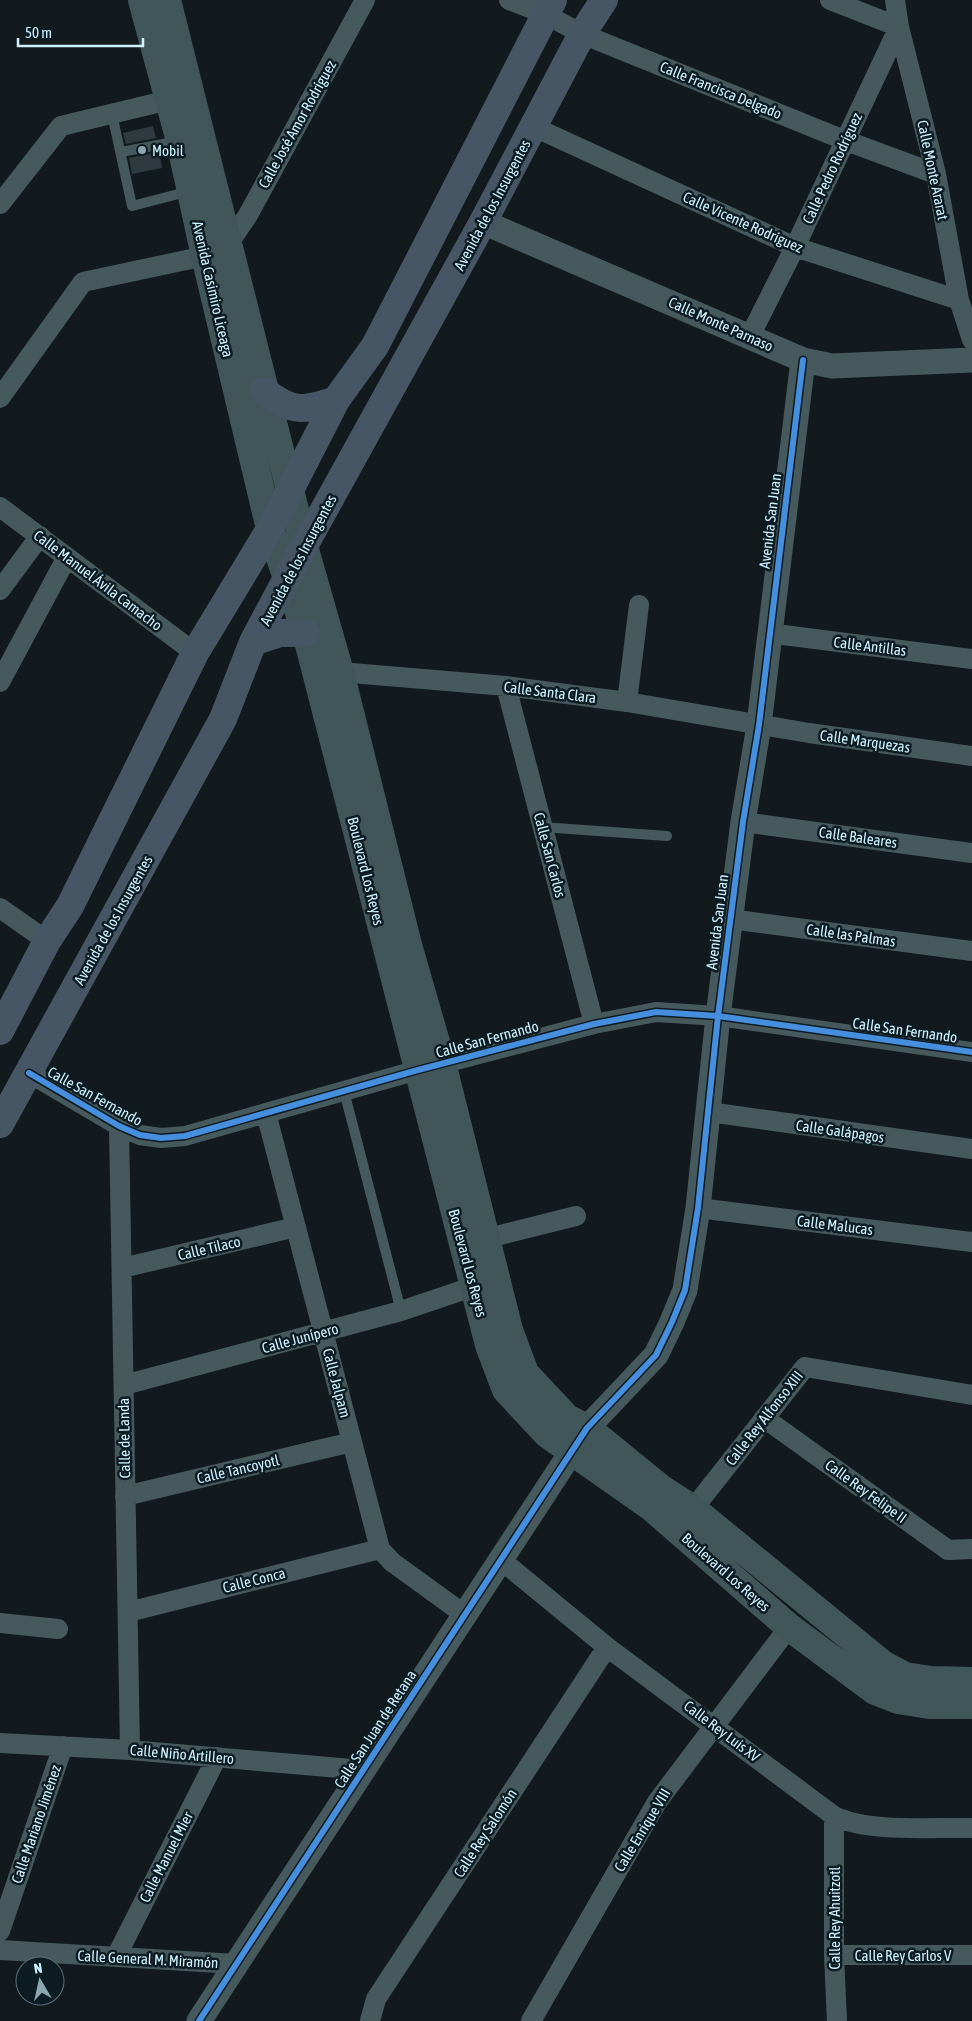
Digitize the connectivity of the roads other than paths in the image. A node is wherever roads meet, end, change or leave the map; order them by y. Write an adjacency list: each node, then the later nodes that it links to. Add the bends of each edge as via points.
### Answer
1 (142, 0): 11 (main road, Avenida Casimiro Liceaga)
2 (167, 0): 22 (main road, Avenida Casimiro Liceaga)
3 (365, 0): 22 (street, Calle José Amor Rodríguez, via 248,215)
4 (510, 0): 8 (street, Calle Francisca Delgado)
5 (604, 0): 10 (main road, Avenida de los Insurgentes)
6 (830, 0): 9 (street)
7 (895, 0): 9 (street, Calle Monte Ararat)
8 (549, 7): 10 (street, Calle Francisca Delgado); 30 (main road, via 375,346)
9 (899, 26): 14 (street, Calle Pedro Rodríguez); 17 (street, Calle Monte Ararat)
10 (582, 34): 13 (main road, Avenida de los Insurgentes); 14 (street, Calle Francisca Delgado)
11 (170, 100): 12 (street); 15 (main road, Avenida Casimiro Liceaga)
12 (112, 114): 16 (lane); 19 (street, via 61,126)
13 (534, 127): 20 (main road, Avenida de los Insurgentes); 21 (street, Calle Vicente Rodríguez)
14 (844, 140): 17 (street, Calle Francisca Delgado); 21 (street, Calle Pedro Rodríguez)
15 (180, 141): 16 (lane); 18 (main road, Avenida Casimiro Liceaga)
16 (121, 152): 18 (lane, via 132,206)
17 (936, 174): 23 (street, Calle Monte Ararat)
18 (191, 191): 22 (main road, Avenida Casimiro Liceaga)
19 (0, 204)
20 (483, 222): 24 (street, Calle Monte Parnaso); 35 (main road, Avenida de los Insurgentes)
21 (795, 247): 23 (street, Calle Vicente Rodríguez); 24 (street, Calle Pedro Rodríguez)
22 (216, 251): 28 (main road, Avenida Casimiro Liceaga); 29 (street, via 83,282); 33 (main road, Avenida Casimiro Liceaga)
23 (959, 300): 25 (street, Calle Monte Ararat)
24 (750, 336): 26 (street, Calle Monte Parnaso)
25 (972, 340)
26 (802, 360): 27 (street, Calle Monte Parnaso, via 832,366); 41 (street, Avenida San Juan)
27 (972, 360)
28 (264, 391): 30 (main road, via 280,404 299,409); 31 (main road, Avenida Casimiro Liceaga)
29 (0, 398)
30 (336, 400): 31 (main road)
31 (290, 490): 33 (main road); 35 (main road, Avenida Casimiro Liceaga)
32 (0, 507): 34 (street, Calle Manuel Ávila Camacho)
33 (270, 529): 37 (main road, Avenida Casimiro Liceaga); 43 (main road)
34 (40, 536): 36 (street, Calle Manuel Ávila Camacho); 38 (street)
35 (304, 546): 37 (main road, Avenida de los Insurgentes); 45 (main road, Boulevard Los Reyes)
36 (67, 557): 43 (street, Calle Manuel Ávila Camacho); 46 (street)
37 (289, 577): 40 (main road, Boulevard Los Reyes); 42 (main road, Avenida de los Insurgentes)
38 (0, 590)
39 (639, 605): 48 (street)
40 (306, 633): 42 (main road, via 280,633); 51 (main road, Boulevard Los Reyes)
41 (768, 633): 44 (street, Calle Antillas); 49 (street, Avenida San Juan)
42 (253, 642): 65 (main road, Avenida de los Insurgentes, via 223,719)
43 (195, 653): 58 (main road, via 70,906)
44 (972, 659)
45 (340, 672): 47 (street, Calle Santa Clara); 51 (main road, Boulevard Los Reyes)
46 (0, 682)
47 (506, 686): 48 (street, Calle Santa Clara); 53 (street, Calle San Carlos)
48 (627, 702): 49 (street, Calle Santa Clara)
49 (759, 725): 50 (street, Calle Marquezas); 52 (street, Avenida San Juan)
50 (972, 756)
51 (359, 799): 64 (main road, Boulevard Los Reyes)
52 (743, 822): 55 (street, Calle Baleares); 57 (street, Avenida San Juan)
53 (542, 827): 54 (lane); 61 (street, Calle San Carlos)
54 (667, 836)
55 (972, 853)
56 (0, 908): 58 (street)
57 (730, 919): 59 (street, Calle las Palmas); 60 (street, Avenida San Juan)
58 (47, 941): 62 (main road)
59 (972, 951)
60 (718, 1016): 61 (street, Calle San Fernando, via 656,1012); 63 (street, Calle San Fernando); 67 (street, Avenida San Juan)
61 (594, 1024): 64 (street, Calle San Fernando)
62 (0, 1031)
63 (972, 1052)
64 (430, 1066): 66 (street, Calle San Fernando); 75 (main road, Boulevard Los Reyes); 78 (main road, Boulevard Los Reyes)
65 (29, 1074): 69 (main road, Avenida de los Insurgentes); 70 (street, Calle San Fernando)
66 (344, 1090): 68 (street, Calle San Fernando); 79 (lane)
67 (709, 1112): 71 (street, Calle Galápagos); 72 (street, Avenida San Juan)
68 (266, 1113): 70 (street, Calle San Fernando, via 177,1137 140,1135); 74 (street, Calle Jalpam)
69 (1, 1121)
70 (119, 1126): 77 (street, Calle de Landa)
71 (972, 1149)
72 (698, 1208): 76 (street, Calle Malucas); 84 (street, Avenida San Juan, via 685,1290 656,1355)
73 (576, 1216): 75 (street)
74 (296, 1227): 77 (street, Calle Tilaco); 80 (street, Calle Jalpam)
75 (488, 1238): 84 (main road, Boulevard Los Reyes, via 509,1330 525,1373 567,1418)
76 (972, 1242)
77 (122, 1268): 81 (street, Calle de Landa)
78 (475, 1286): 79 (street, Calle Junípero); 86 (main road, Boulevard Los Reyes, via 489,1345 506,1390 546,1434)
79 (401, 1311): 80 (street, Calle Junípero)
80 (324, 1332): 81 (street, Calle Junípero); 85 (street, Calle Jalpam)
81 (124, 1385): 87 (street, Calle de Landa)
82 (972, 1395): 83 (street, Calle Rey Alfonso XIII, via 805,1367)
83 (764, 1418): 88 (street, Calle Rey Alfonso XIII); 90 (street, Calle Rey Felipe II, via 948,1550)
84 (588, 1428): 86 (street, Avenida San Juan); 88 (main road, Boulevard Los Reyes, via 662,1489)
85 (352, 1442): 87 (street, Calle Tancoyotl); 89 (street, Calle Jalpam)
86 (572, 1452): 91 (street, Calle San Juan de Retana); 95 (main road, Boulevard Los Reyes, via 651,1507)
87 (125, 1496): 92 (street, Calle de Landa)
88 (693, 1508): 98 (main road, Boulevard Los Reyes, via 884,1664 905,1676)
89 (380, 1549): 92 (street, Calle Conca); 93 (street, via 392,1562)
90 (972, 1549)
91 (501, 1560): 93 (street, Calle San Juan de Retana); 97 (street, Calle Rey Luis XV)
92 (128, 1612): 103 (street, Calle de Landa)
93 (466, 1615): 105 (street, Calle San Juan de Retana)
94 (0, 1623): 96 (street)
95 (789, 1627): 99 (main road, Boulevard Los Reyes, via 875,1691 898,1700 929,1705); 100 (street, Calle Enrique VIII)
96 (58, 1629)
97 (607, 1647): 100 (street, Calle Rey Luis XV); 115 (street, Calle Rey Salomón, via 376,1999)
98 (972, 1681)
99 (972, 1705)
100 (715, 1726): 106 (street, Calle Rey Luis XV); 116 (street, Calle Enrique VIII, via 657,1802)
101 (0, 1743): 102 (street, Calle Niño Artillero)
102 (63, 1746): 103 (street, Calle Niño Artillero); 108 (street, Calle Mariano Jiménez)
103 (130, 1750): 104 (street, Calle Niño Artillero)
104 (217, 1757): 105 (street, Calle Niño Artillero); 112 (street, Calle Manuel Mier)
105 (363, 1770): 113 (street, Calle San Juan de Retana)
106 (834, 1816): 107 (street, Calle Rey Luis XV, via 850,1823 877,1826); 110 (street, Calle Rey Ahuitzotl)
107 (972, 1828)
108 (0, 1931)
109 (0, 1950): 112 (street, Calle General M. Miramón)
110 (834, 1955): 111 (street, Calle Rey Carlos V); 117 (street, Calle Rey Ahuitzotl)
111 (972, 1955)
112 (116, 1957): 113 (street, Calle General M. Miramón)
113 (236, 1964): 114 (street, Calle San Juan de Retana)
114 (199, 2021)
115 (370, 2021)
116 (531, 2021)
117 (837, 2021)

